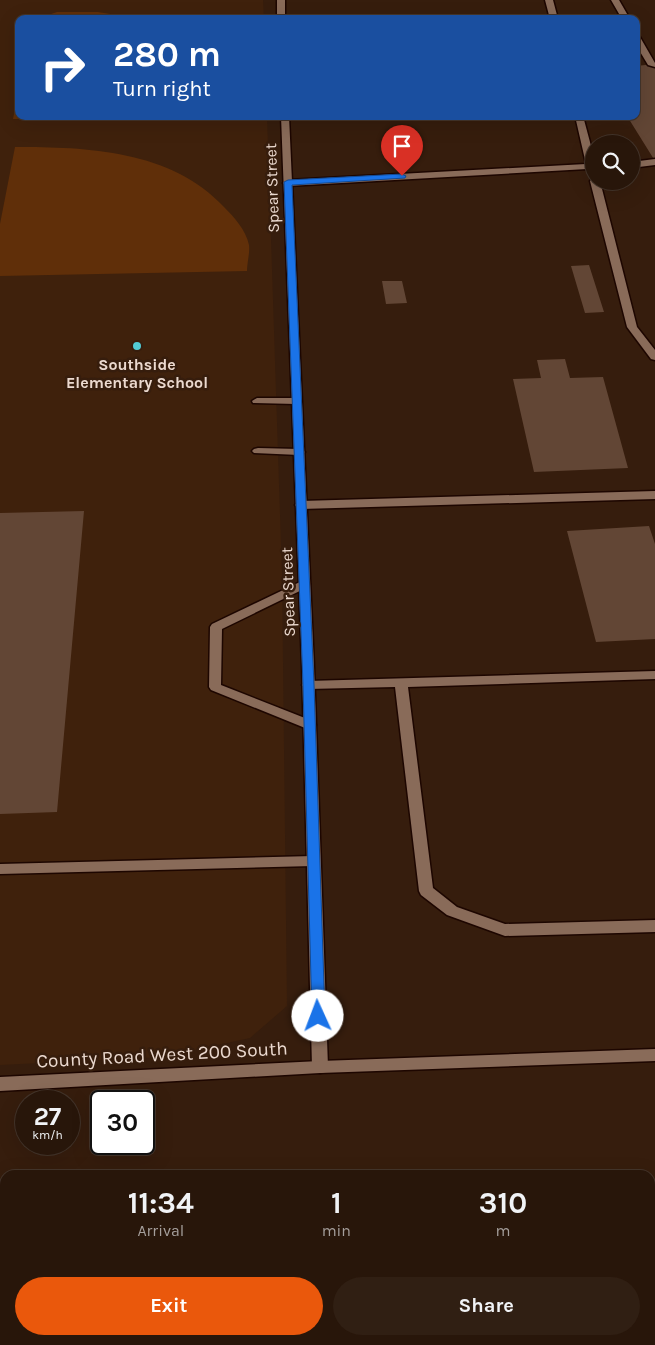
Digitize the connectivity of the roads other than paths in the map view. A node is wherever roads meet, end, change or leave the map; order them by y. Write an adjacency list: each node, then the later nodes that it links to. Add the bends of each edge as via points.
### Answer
1 (281, 0): 4 (street)
2 (549, 0): 5 (street)
3 (615, 0): 6 (street)
4 (281, 15)
5 (553, 15)
6 (624, 15)
7 (640, 44): 8 (street)
8 (652, 65)
9 (285, 120): 15 (street, Spear Street)
10 (580, 120): 11 (street)
11 (585, 139)
12 (655, 162): 13 (street)
13 (640, 164)
14 (585, 169): 15 (street)
15 (288, 182): 19 (street, Spear Street)
16 (597, 190): 17 (street, via 632,327)
17 (655, 357)
18 (257, 401): 19 (street)
19 (296, 401): 21 (street, Spear Street)
20 (258, 451): 21 (street)
21 (299, 452): 23 (street, Spear Street)
22 (655, 495): 23 (street)
23 (301, 505): 24 (street, Spear Street)
24 (304, 584): 27 (street, Spear Street); 28 (street, via 216,627 215,687)
25 (655, 675): 26 (street)
26 (401, 683): 27 (street); 31 (street, via 426,890 452,911 506,930)
27 (308, 685): 28 (street, Spear Street)
28 (310, 725): 29 (street, Spear Street)
29 (314, 861): 30 (street); 33 (street, Spear Street)
30 (0, 870)
31 (655, 926)
32 (655, 1055): 33 (street, County Road West 200 South)
33 (320, 1067): 34 (street, County Road West 200 South)
34 (0, 1084)

